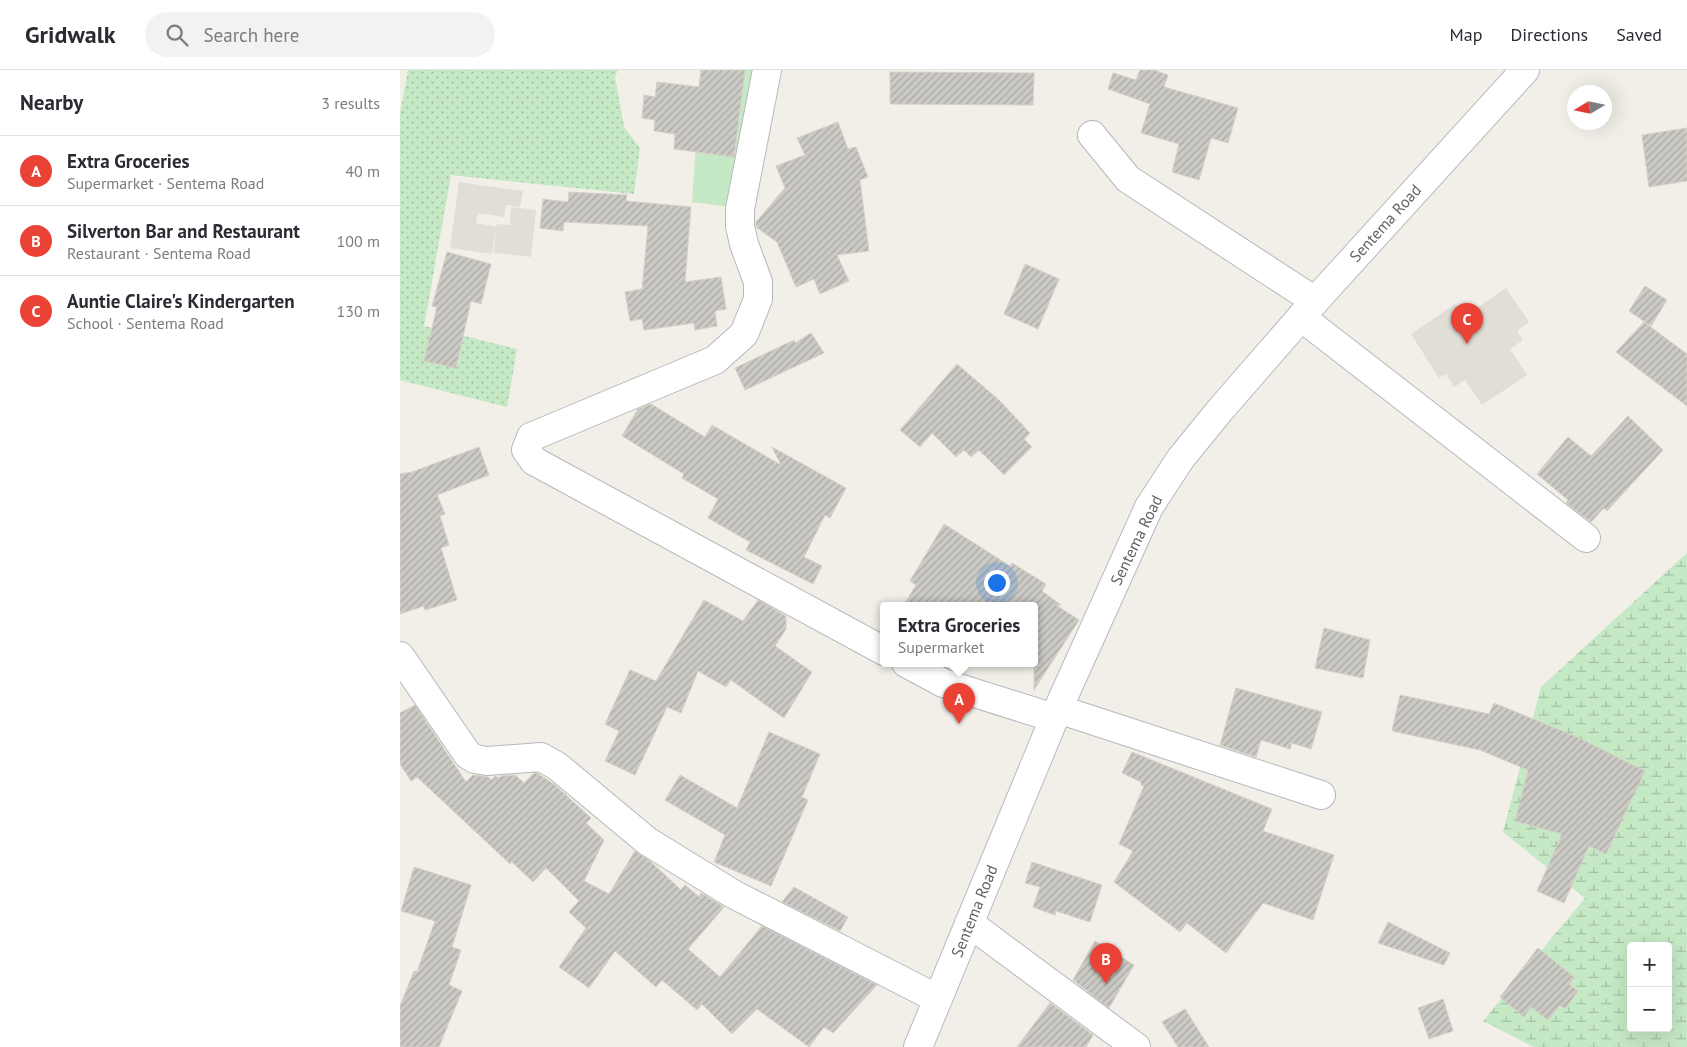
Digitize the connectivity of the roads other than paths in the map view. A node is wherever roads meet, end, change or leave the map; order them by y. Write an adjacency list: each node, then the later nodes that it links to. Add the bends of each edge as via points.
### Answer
1 (767, 70): 6 (street, via 740,209 744,244 758,282 758,299 744,334 716,360 531,437 526,450 534,461)
2 (1525, 70): 4 (street, Sentema Road)
3 (1092, 135): 4 (street, via 1128,179)
4 (1308, 309): 5 (street); 9 (street, Sentema Road, via 1181,458 1149,507)
5 (1586, 538)
6 (880, 649)
7 (400, 656): 12 (street, via 468,755 487,761 541,757 557,766 647,842 734,894)
8 (914, 667): 9 (street, via 944,683)
9 (1056, 713): 10 (street); 11 (street, Sentema Road)
10 (1321, 795)
11 (969, 923): 12 (street, Sentema Road); 14 (street)
12 (938, 999): 13 (street, Sentema Road)
13 (918, 1047)
14 (1136, 1047)

